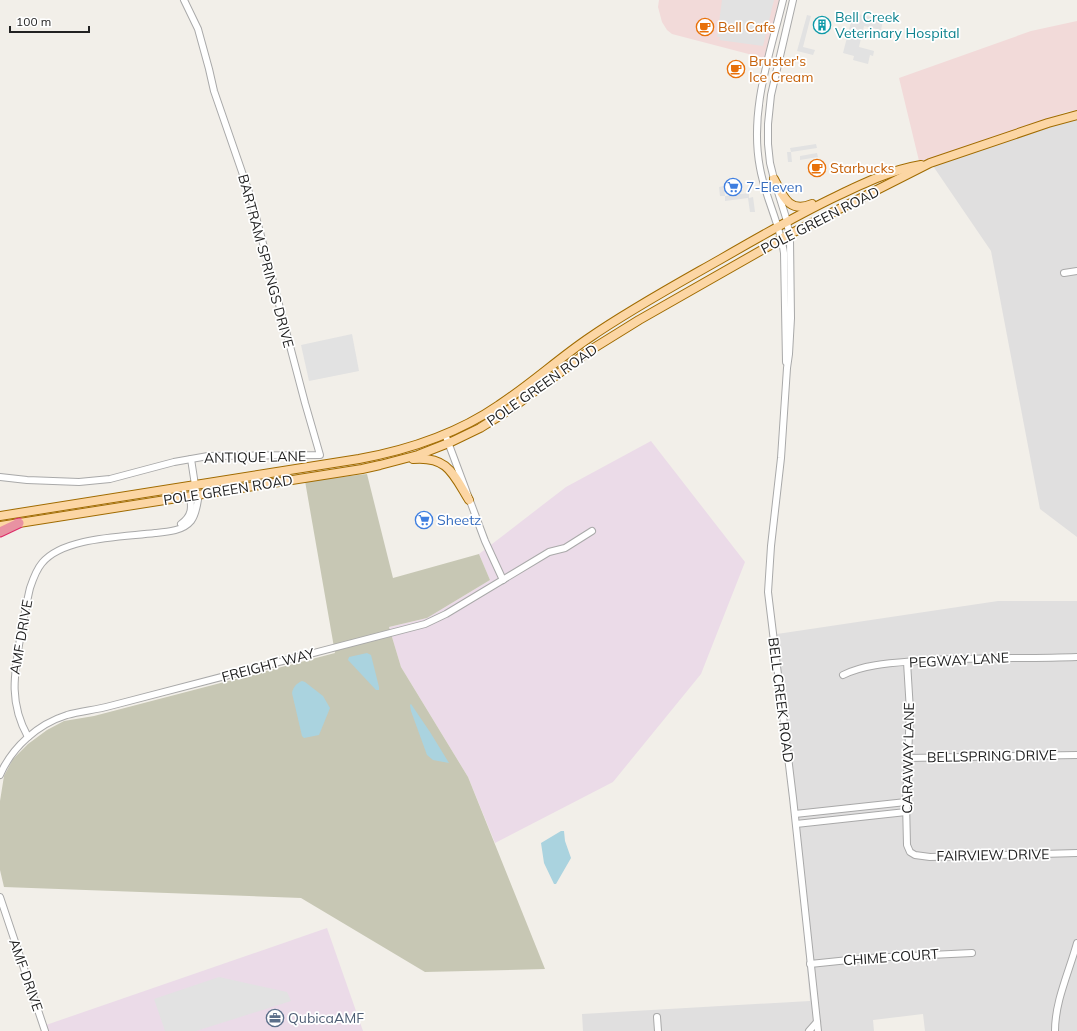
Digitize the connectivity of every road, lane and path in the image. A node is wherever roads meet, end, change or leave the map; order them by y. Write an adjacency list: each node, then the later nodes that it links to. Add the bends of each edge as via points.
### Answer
1 (184, 0): 17 (street, BARTRAM SPRINGS DRIVE, via 198,29 214,91 251,198)
2 (783, 0): 9 (street, BELL CREEK ROAD, via 762,86 757,120 759,166)
3 (793, 0): 6 (street, BELL CREEK ROAD, via 768,115 768,144)
4 (1077, 115): 5 (main road, POLE GREEN ROAD)
5 (930, 163): 7 (main road, POLE GREEN ROAD, via 909,167); 10 (main road, POLE GREEN ROAD)
6 (774, 179): 7 (main road, via 787,202 799,207); 8 (street, BELL CREEK ROAD)
7 (866, 182): 8 (main road, POLE GREEN ROAD)
8 (787, 221): 9 (main road, POLE GREEN ROAD); 10 (street, BELL CREEK ROAD)
9 (777, 227): 11 (street, BELL CREEK ROAD); 15 (main road, POLE GREEN ROAD, via 627,313 583,342 498,406)
10 (790, 234): 11 (main road, POLE GREEN ROAD); 14 (street, BELL CREEK ROAD, via 791,318)
11 (782, 239): 14 (street, BELL CREEK ROAD, via 785,261); 16 (main road, POLE GREEN ROAD, via 611,336 503,414)
12 (1077, 271): 13 (street)
13 (1064, 273)
14 (787, 368): 40 (street, BELL CREEK ROAD, via 768,588)
15 (445, 434): 16 (street); 21 (main road, POLE GREEN ROAD, via 378,456)
16 (449, 443): 19 (main road, POLE GREEN ROAD); 24 (street)
17 (320, 455): 18 (street, ANTIQUE LANE, via 220,455)
18 (190, 459): 20 (street, ANTIQUE LANE, via 96,481 57,482); 21 (street, ANTIQUE LANE)
19 (399, 461): 22 (main road, POLE GREEN ROAD); 24 (main road, via 426,459 441,463 452,472)
20 (0, 477)
21 (195, 485): 22 (main road, via 202,489 229,485); 23 (main road); 25 (main road, POLE GREEN ROAD)
22 (245, 487): 23 (main road, POLE GREEN ROAD)
23 (191, 496): 26 (main road, POLE GREEN ROAD); 34 (street, AMF DRIVE, via 190,514 180,524 165,529 81,542 51,554 42,563 34,577 27,602 15,665 14,697)
24 (469, 500): 30 (street)
25 (0, 516)
26 (19, 523): 27 (main road, POLE GREEN ROAD); 29 (highway)
27 (0, 526)
28 (592, 531): 30 (street, FREIGHT WAY, via 565,548 548,552)
29 (0, 532)
30 (503, 580): 34 (street, FREIGHT WAY, via 425,624 105,708 68,714)
31 (1077, 657): 32 (street, PEGWAY LANE)
32 (907, 662): 33 (street, PEGWAY LANE, via 855,669); 36 (street, CARAWAY LANE, via 910,711)
33 (843, 675)
34 (28, 737): 37 (street, via 12,755)
35 (1077, 755): 36 (street, BELLSPRING DRIVE)
36 (908, 758): 38 (street, CARAWAY LANE)
37 (0, 775)
38 (906, 802): 39 (street, CARAWAY LANE); 40 (street)
39 (906, 812): 41 (street); 42 (street, CARAWAY LANE, via 907,845)
40 (794, 814): 41 (street, BELL CREEK ROAD)
41 (796, 824): 47 (street, BELL CREEK ROAD)
42 (910, 852): 43 (street, FAIRVIEW DRIVE, via 930,857)
43 (1077, 853)
44 (0, 897): 50 (street, AMF DRIVE)
45 (1077, 943): 54 (street, via 1060,998)
46 (972, 953): 47 (street, CHIME COURT, via 887,956)
47 (810, 964): 49 (street, BELL CREEK ROAD)
48 (657, 1017): 51 (street)
49 (817, 1022): 52 (street); 53 (street, BELL CREEK ROAD)
50 (44, 1031)
51 (658, 1031)
52 (809, 1031)
53 (818, 1031)
54 (1055, 1031)

